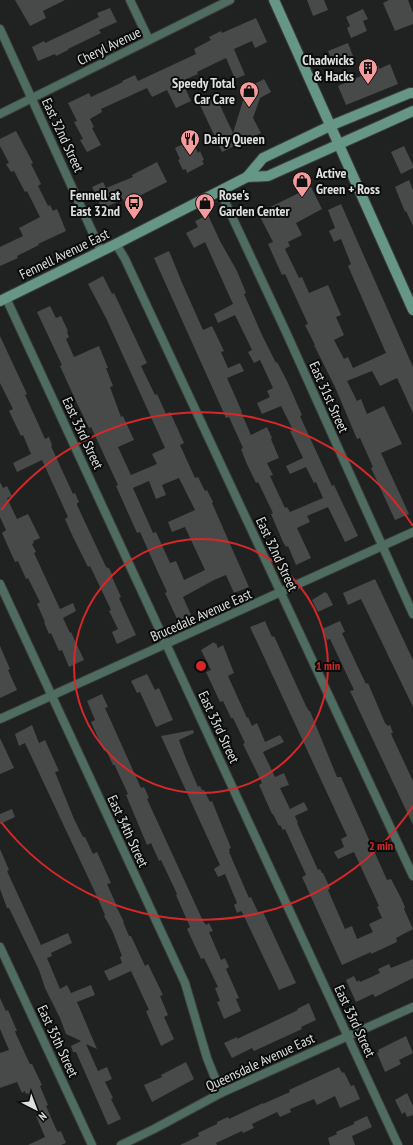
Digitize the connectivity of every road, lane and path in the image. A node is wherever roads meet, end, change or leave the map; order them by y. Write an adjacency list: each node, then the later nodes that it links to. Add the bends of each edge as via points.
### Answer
1 (130, 0): 5 (street)
2 (230, 0): 5 (street, Cheryl Avenue)
3 (274, 0): 10 (main road)
4 (0, 29): 7 (street, East 32nd Street)
5 (149, 40): 7 (street, Cheryl Avenue)
6 (413, 93): 10 (main road, Fennell Avenue East)
7 (32, 99): 9 (street, Cheryl Avenue); 15 (street, East 32nd Street)
8 (413, 111): 11 (main road, Fennell Avenue East)
9 (0, 114)
10 (330, 126): 11 (main road); 12 (main road, Fennell Avenue East, via 263,158)
11 (338, 144): 12 (main road, Fennell Avenue East, via 268,176); 17 (main road)
12 (247, 177): 13 (main road, Fennell Avenue East)
13 (220, 191): 14 (main road, Fennell Avenue East); 19 (street, East 31st Street)
14 (116, 244): 15 (main road, Fennell Avenue East); 21 (street, East 32nd Street)
15 (101, 251): 16 (main road, Fennell Avenue East)
16 (3, 300): 23 (street, East 33rd Street)
17 (413, 310)
18 (413, 532): 19 (street, Brucedale Avenue East)
19 (383, 546): 21 (street, Brucedale Avenue East); 22 (street, East 31st Street)
20 (0, 584): 24 (street, East 34th Street)
21 (281, 593): 23 (street, Brucedale Avenue East); 26 (street, East 32nd Street)
22 (413, 614)
23 (166, 645): 24 (street, Brucedale Avenue East); 29 (street, East 33rd Street)
24 (51, 697): 25 (street, Brucedale Avenue East); 30 (street, East 34th Street, via 185,983 207,1058)
25 (0, 720)
26 (413, 876)
27 (0, 947): 31 (street, East 35th Street)
28 (413, 1007): 29 (street, Queensdale Avenue East)
29 (348, 1036): 30 (street, Queensdale Avenue East); 33 (street, East 33rd Street)
30 (222, 1092): 32 (street, Queensdale Avenue East)
31 (92, 1145)
32 (121, 1145)
33 (398, 1145)

